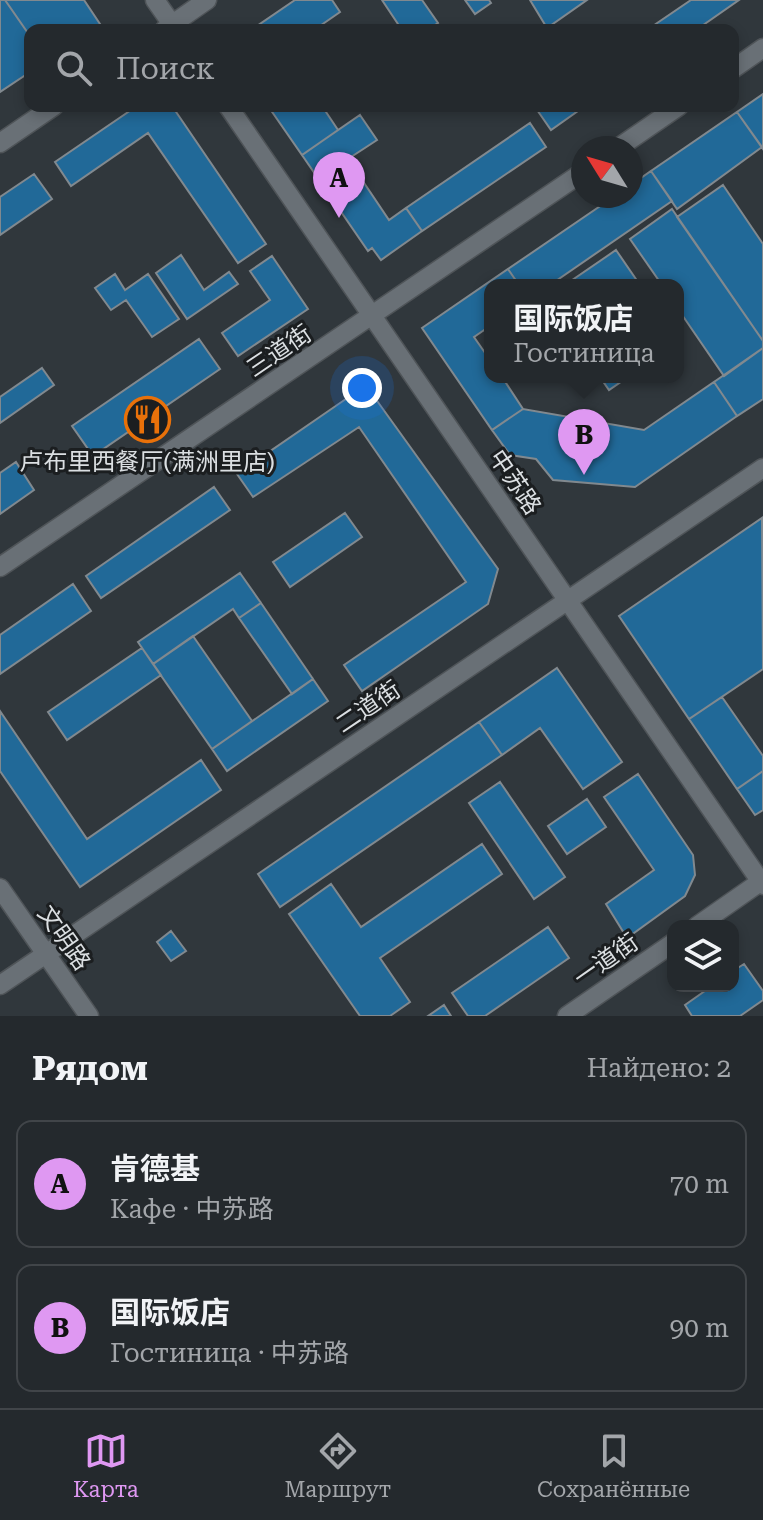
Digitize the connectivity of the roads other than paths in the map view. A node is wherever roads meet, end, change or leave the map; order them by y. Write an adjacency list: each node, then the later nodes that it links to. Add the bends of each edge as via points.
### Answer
1 (155, 0): 3 (street)
2 (207, 0): 4 (street)
3 (169, 24)
4 (176, 24)
5 (763, 48): 6 (street)
6 (739, 65)
7 (45, 112): 11 (street)
8 (232, 112): 13 (street, 中苏路)
9 (670, 112): 10 (street)
10 (635, 136)
11 (0, 143)
12 (571, 180): 13 (street, 三道街)
13 (373, 317): 15 (street, 三道街); 16 (street, 中苏路)
14 (763, 468): 16 (street, 二道街)
15 (0, 567)
16 (567, 600): 17 (street, 中苏路); 21 (street, 二道街)
17 (762, 882): 19 (street)
18 (0, 888): 21 (street, 文明路)
19 (706, 920)
20 (667, 947): 24 (street, 一道街)
21 (46, 953): 22 (street, 二道街); 23 (street, 文明路)
22 (0, 985)
23 (89, 1016)
24 (567, 1016)

